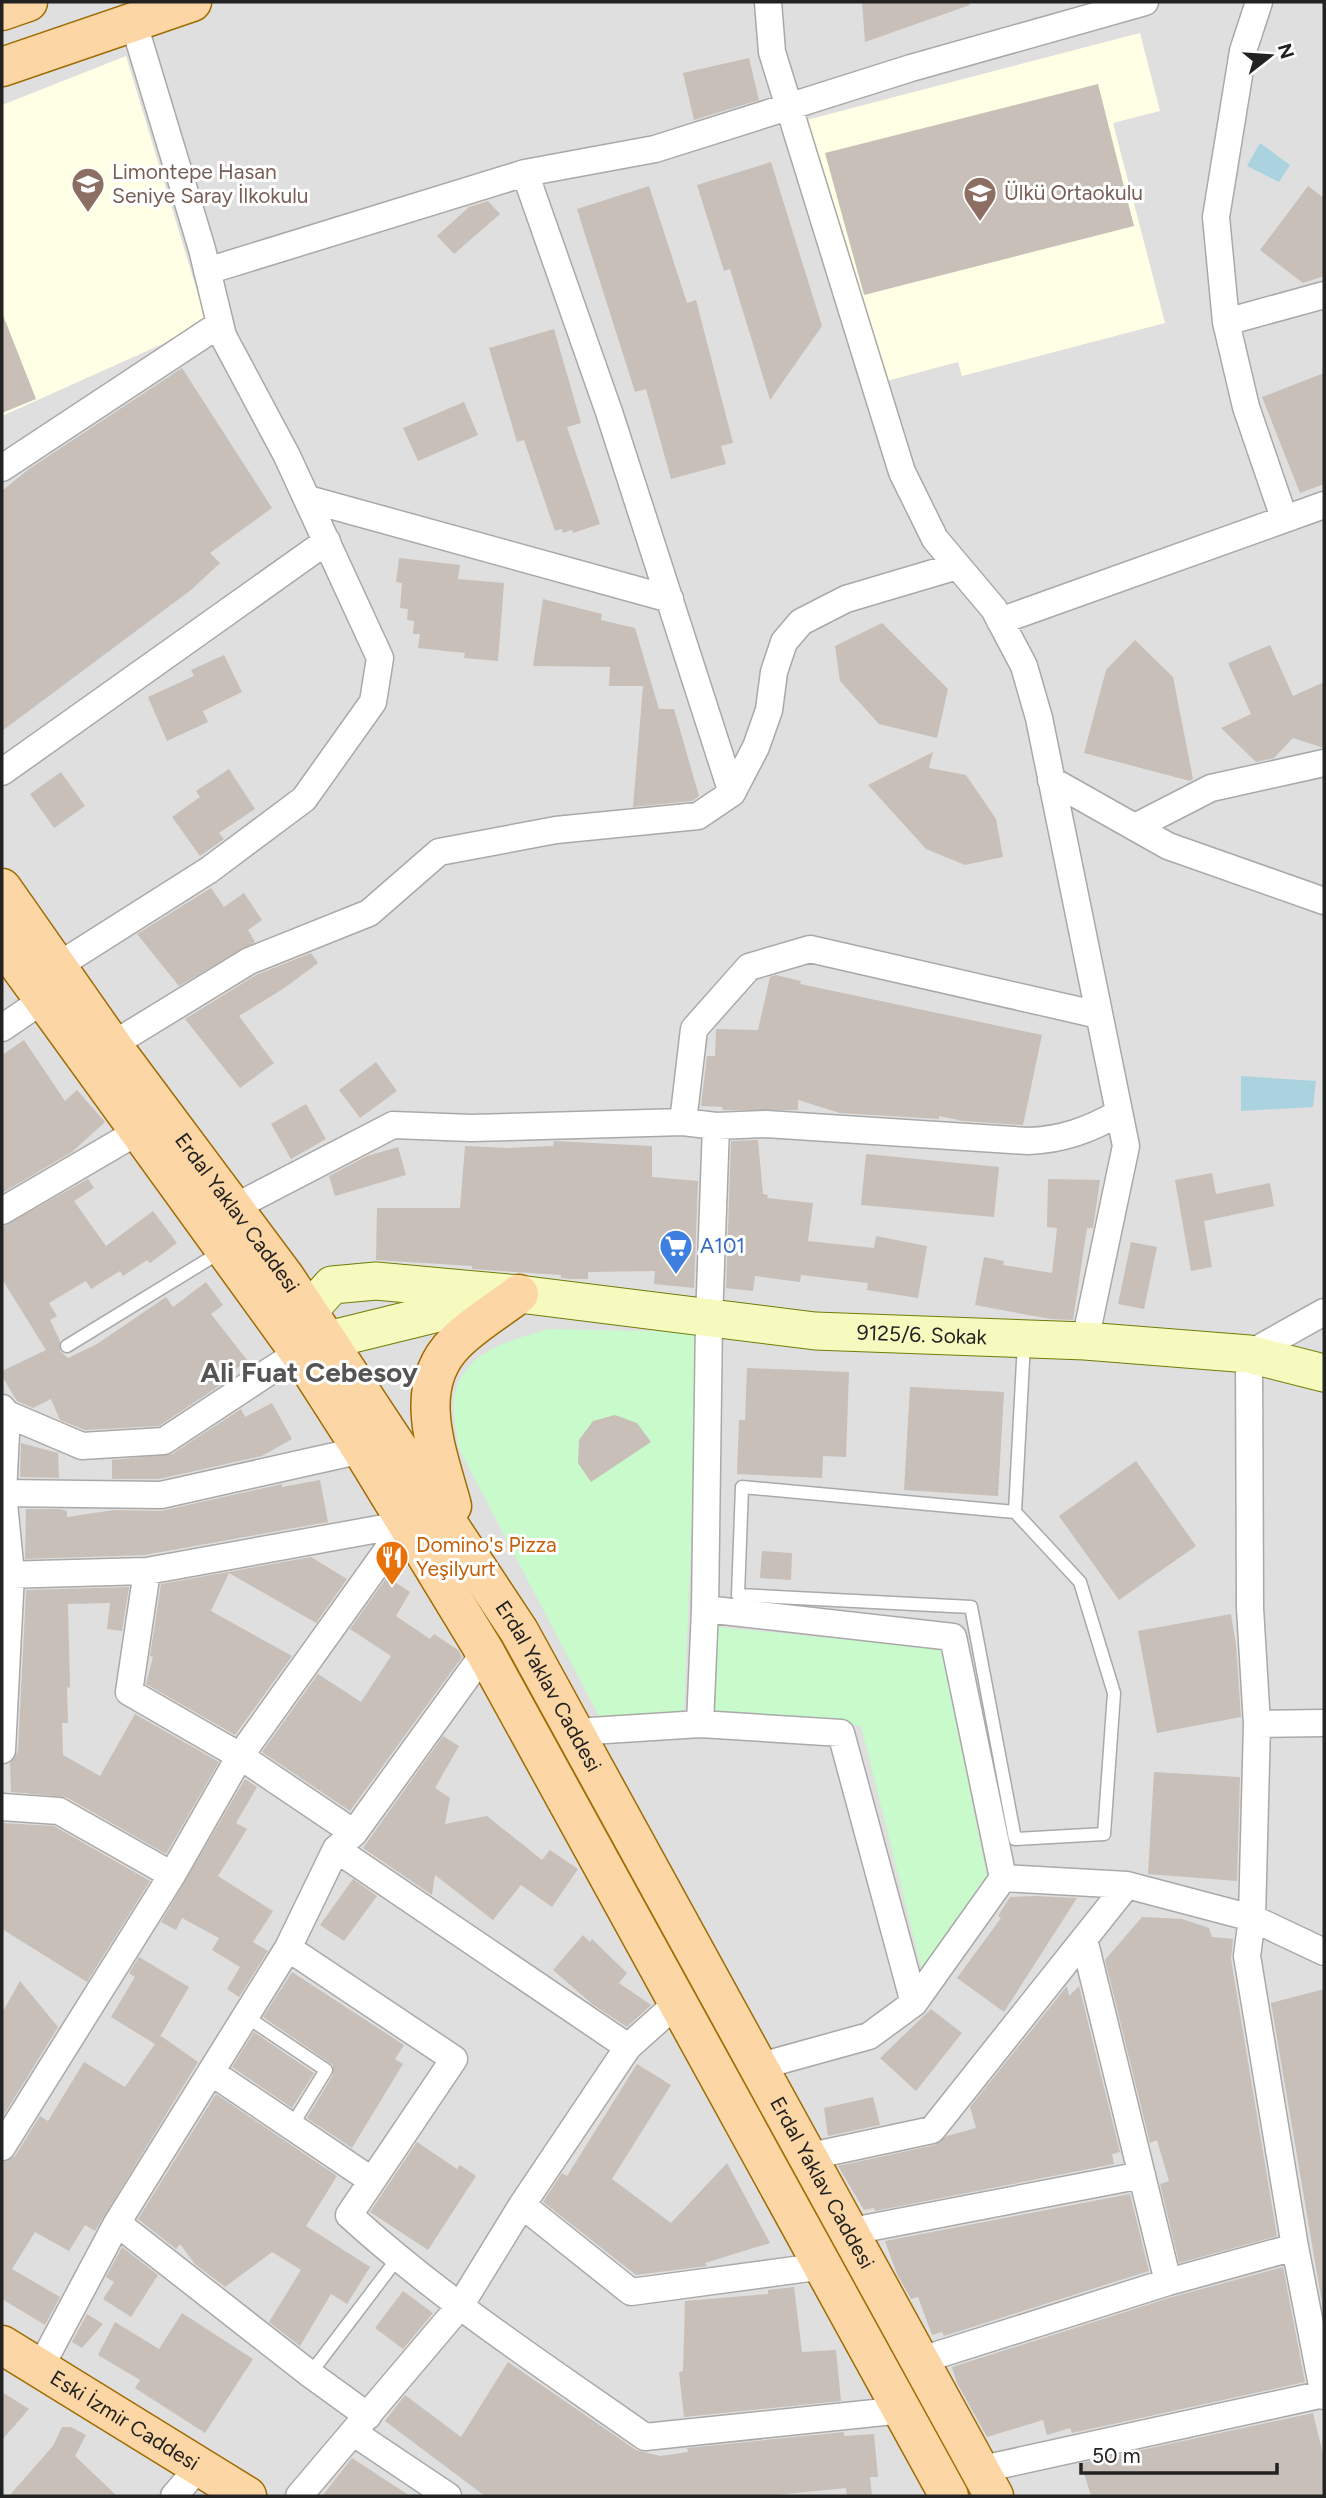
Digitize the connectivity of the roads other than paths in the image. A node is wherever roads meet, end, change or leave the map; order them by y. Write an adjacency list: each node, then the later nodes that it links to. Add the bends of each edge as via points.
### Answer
1 (28, 2): 6 (main road)
2 (192, 2): 7 (main road)
3 (768, 2): 9 (street, via 772,52)
4 (1145, 2): 9 (street)
5 (1259, 2): 13 (street, via 1243,51 1216,216)
6 (2, 11)
7 (133, 21): 8 (main road); 11 (street)
8 (2, 67)
9 (790, 105): 10 (street, via 655,149); 20 (street, via 902,472 935,539)
10 (525, 173): 11 (street); 21 (street)
11 (207, 271): 14 (street)
12 (1324, 295): 13 (street)
13 (1226, 322): 18 (street, via 1246,407)
14 (220, 324): 15 (street); 16 (street)
15 (2, 468)
16 (308, 499): 19 (street); 21 (street)
17 (1324, 505): 18 (street)
18 (1284, 518): 22 (street)
19 (327, 541): 24 (street); 31 (street, via 380,658 373,702 304,799)
20 (957, 566): 22 (street); 26 (street, via 846,599 801,622 784,642 769,710)
21 (670, 599): 26 (street)
22 (1000, 621): 25 (street, via 1024,666)
23 (1324, 763): 27 (street, via 1211,788)
24 (2, 772)
25 (1051, 780): 27 (street); 32 (street)
26 (732, 793): 34 (street, via 698,817 556,830 439,852 369,913 248,961)
27 (1135, 827): 29 (street, via 1168,846)
28 (2, 888): 31 (main road, Erdal Yaklav Caddesi)
29 (1324, 901)
30 (2, 942): 31 (main road, Erdal Yaklav Caddesi)
31 (50, 984): 33 (street); 34 (main road, Erdal Yaklav Caddesi); 38 (main road, Erdal Yaklav Caddesi)
32 (1099, 1015): 35 (street); 36 (street, via 810,949 749,967 694,1029)
33 (2, 1028)
34 (112, 1045): 39 (main road, Erdal Yaklav Caddesi)
35 (1119, 1113): 37 (street, via 1058,1140 766,1124); 48 (street, via 1126,1146)
36 (683, 1122): 37 (street); 39 (street, via 471,1128 393,1125)
37 (716, 1126): 45 (street)
38 (137, 1132): 40 (street); 41 (main road, Erdal Yaklav Caddesi)
39 (235, 1207): 42 (main road, Erdal Yaklav Caddesi)
40 (2, 1211)
41 (224, 1250): 42 (main road, Erdal Yaklav Caddesi); 49 (lane)
42 (275, 1291): 46 (main road, Erdal Yaklav Caddesi)
43 (519, 1294): 45 (main road, 9125/6. Sokak); 46 (main road, 9125/6. Sokak); 46 (main road, 9125/6. Sokak, via 376,1281); 57 (main road, via 456,1342 434,1375 429,1408 432,1432)
44 (1324, 1312): 50 (street)
45 (709, 1320): 47 (main road, 9125/6. Sokak, via 815,1331); 60 (street)
46 (315, 1332): 52 (street, via 164,1441 82,1446); 53 (main road, Erdal Yaklav Caddesi); 57 (main road, Erdal Yaklav Caddesi)
47 (1025, 1339): 48 (main road, 9125/6. Sokak); 55 (lane)
48 (1085, 1341): 50 (main road, 9125/6. Sokak)
49 (67, 1346)
50 (1249, 1354): 51 (main road, 9125/6. Sokak); 64 (street, via 1250,1608)
51 (1324, 1373)
52 (4, 1411): 54 (street)
53 (362, 1450): 54 (street, via 161,1495); 56 (main road, Erdal Yaklav Caddesi)
54 (3, 1493): 59 (street)
55 (1015, 1512): 55 (lane, via 1080,1582 1114,1693 1104,1834 1015,1839 971,1607 738,1595 742,1487)
56 (406, 1524): 58 (street); 61 (main road, Erdal Yaklav Caddesi); 67 (street)
57 (461, 1538): 65 (main road, Erdal Yaklav Caddesi)
58 (147, 1571): 59 (street); 67 (street, via 130,1692)
59 (6, 1575): 66 (street)
60 (705, 1609): 63 (street); 71 (street, via 953,1637)
61 (485, 1652): 69 (street); 78 (main road, Erdal Yaklav Caddesi)
62 (1324, 1723): 64 (street)
63 (700, 1724): 65 (street); 77 (street, via 841,1733)
64 (1258, 1724): 73 (street)
65 (575, 1732): 81 (main road, Erdal Yaklav Caddesi)
66 (2, 1750)
67 (240, 1756): 69 (street); 70 (street)
68 (2, 1807): 70 (street, via 59,1811)
69 (345, 1841): 75 (street); 80 (street)
70 (172, 1875): 84 (street)
71 (1003, 1878): 72 (street); 77 (street)
72 (1127, 1885): 73 (street); 74 (street)
73 (1252, 1918): 76 (street); 91 (street, via 1247,1956)
74 (1084, 1939): 85 (street, via 932,2130); 86 (street)
75 (288, 1948): 79 (street); 87 (street, via 454,2059)
76 (1324, 1952)
77 (914, 2003): 81 (street, via 869,2036)
78 (676, 2004): 80 (street); 93 (main road, Erdal Yaklav Caddesi)
79 (244, 2015): 82 (street); 83 (lane, via 326,2070)
80 (628, 2047): 88 (street)
81 (757, 2067): 85 (main road, Erdal Yaklav Caddesi)
82 (211, 2072): 83 (street); 89 (street)
83 (292, 2127): 87 (street)
84 (2, 2147)
85 (806, 2157): 90 (main road, Erdal Yaklav Caddesi)
86 (1142, 2175): 90 (street); 94 (street)
87 (371, 2180): 92 (street, via 349,2215)
88 (522, 2205): 93 (street, via 631,2292); 95 (street)
89 (117, 2223): 98 (street); 99 (street)
90 (847, 2232): 97 (main road, Erdal Yaklav Caddesi)
91 (1295, 2247): 94 (street); 100 (street)
92 (397, 2259): 95 (street); 99 (lane)
93 (824, 2266): 101 (main road, Erdal Yaklav Caddesi)
94 (1168, 2282): 97 (street)
95 (460, 2306): 101 (street, via 645,2437); 102 (street)
96 (2, 2346): 98 (main road, Eski İzmir Caddesi)
97 (918, 2361): 104 (main road, Erdal Yaklav Caddesi)
98 (40, 2368): 103 (main road, Eski İzmir Caddesi)
99 (310, 2374): 102 (street)
100 (1324, 2395): 104 (street)
101 (903, 2410): 109 (main road, Erdal Yaklav Caddesi)
102 (361, 2424): 107 (street); 108 (street)
103 (199, 2466): 105 (street); 106 (main road, Eski İzmir Caddesi)
104 (986, 2483)
105 (174, 2496)
106 (247, 2496)
107 (299, 2496)
108 (448, 2496)
109 (949, 2496)

